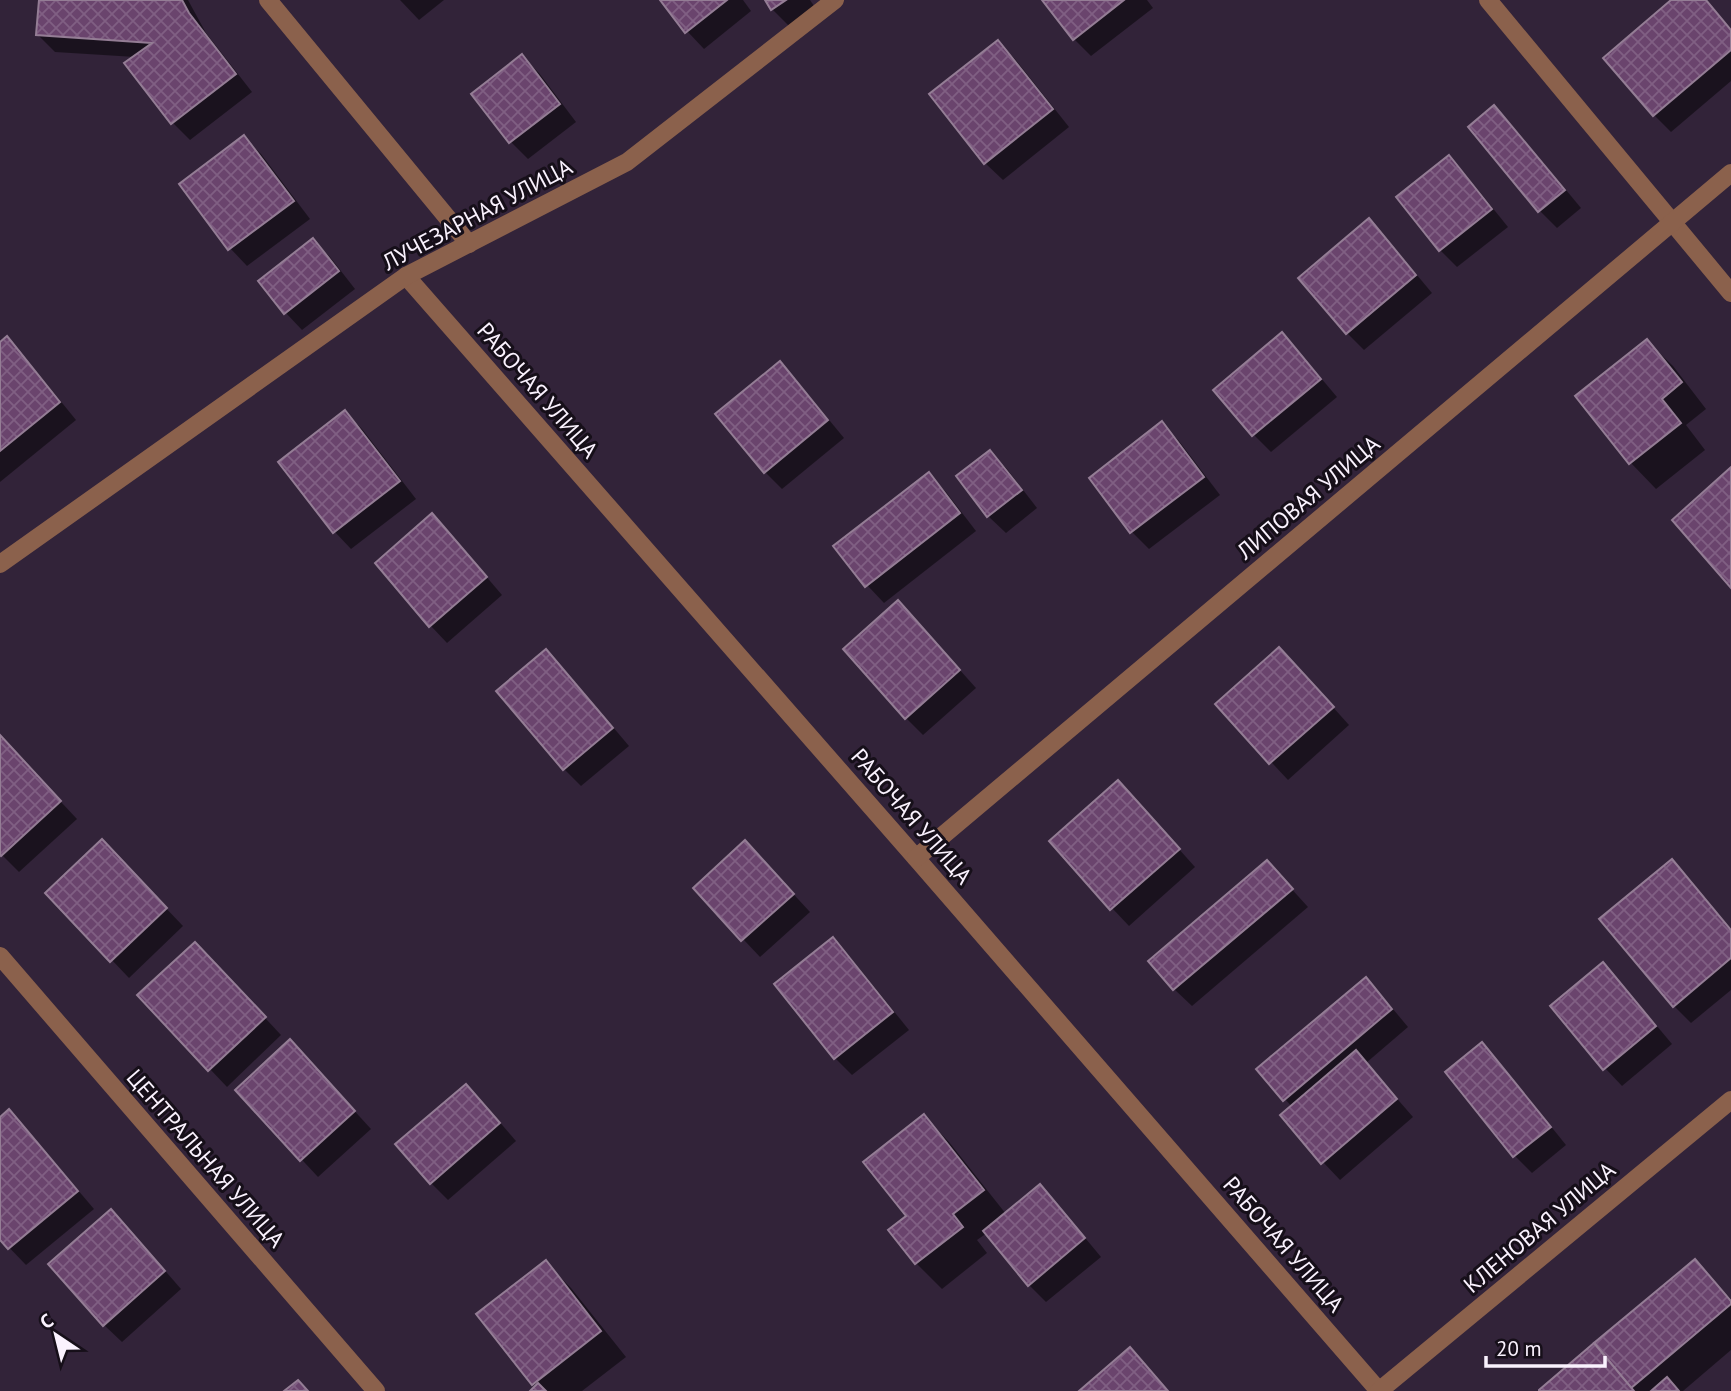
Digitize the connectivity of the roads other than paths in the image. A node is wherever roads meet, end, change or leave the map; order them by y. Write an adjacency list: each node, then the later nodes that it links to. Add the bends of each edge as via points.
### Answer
1 (268, 0): 6 (street)
2 (835, 0): 6 (street, ЛУЧЕЗАРНАЯ УЛИЦА, via 627,162)
3 (1488, 0): 5 (street)
4 (1731, 173): 5 (street, ЛИПОВАЯ УЛИЦА)
5 (1672, 223): 8 (street); 10 (street, ЛИПОВАЯ УЛИЦА)
6 (469, 244): 7 (street, ЛУЧЕЗАРНАЯ УЛИЦА)
7 (406, 276): 9 (street, ЛУЧЕЗАРНАЯ УЛИЦА); 10 (street, РАБОЧАЯ УЛИЦА)
8 (1731, 293)
9 (0, 564)
10 (916, 858): 14 (street, РАБОЧАЯ УЛИЦА)
11 (0, 956): 13 (street, ЦЕНТРАЛЬНАЯ УЛИЦА)
12 (1731, 1100): 14 (street, КЛЕНОВАЯ УЛИЦА)
13 (376, 1391)
14 (1379, 1391)

